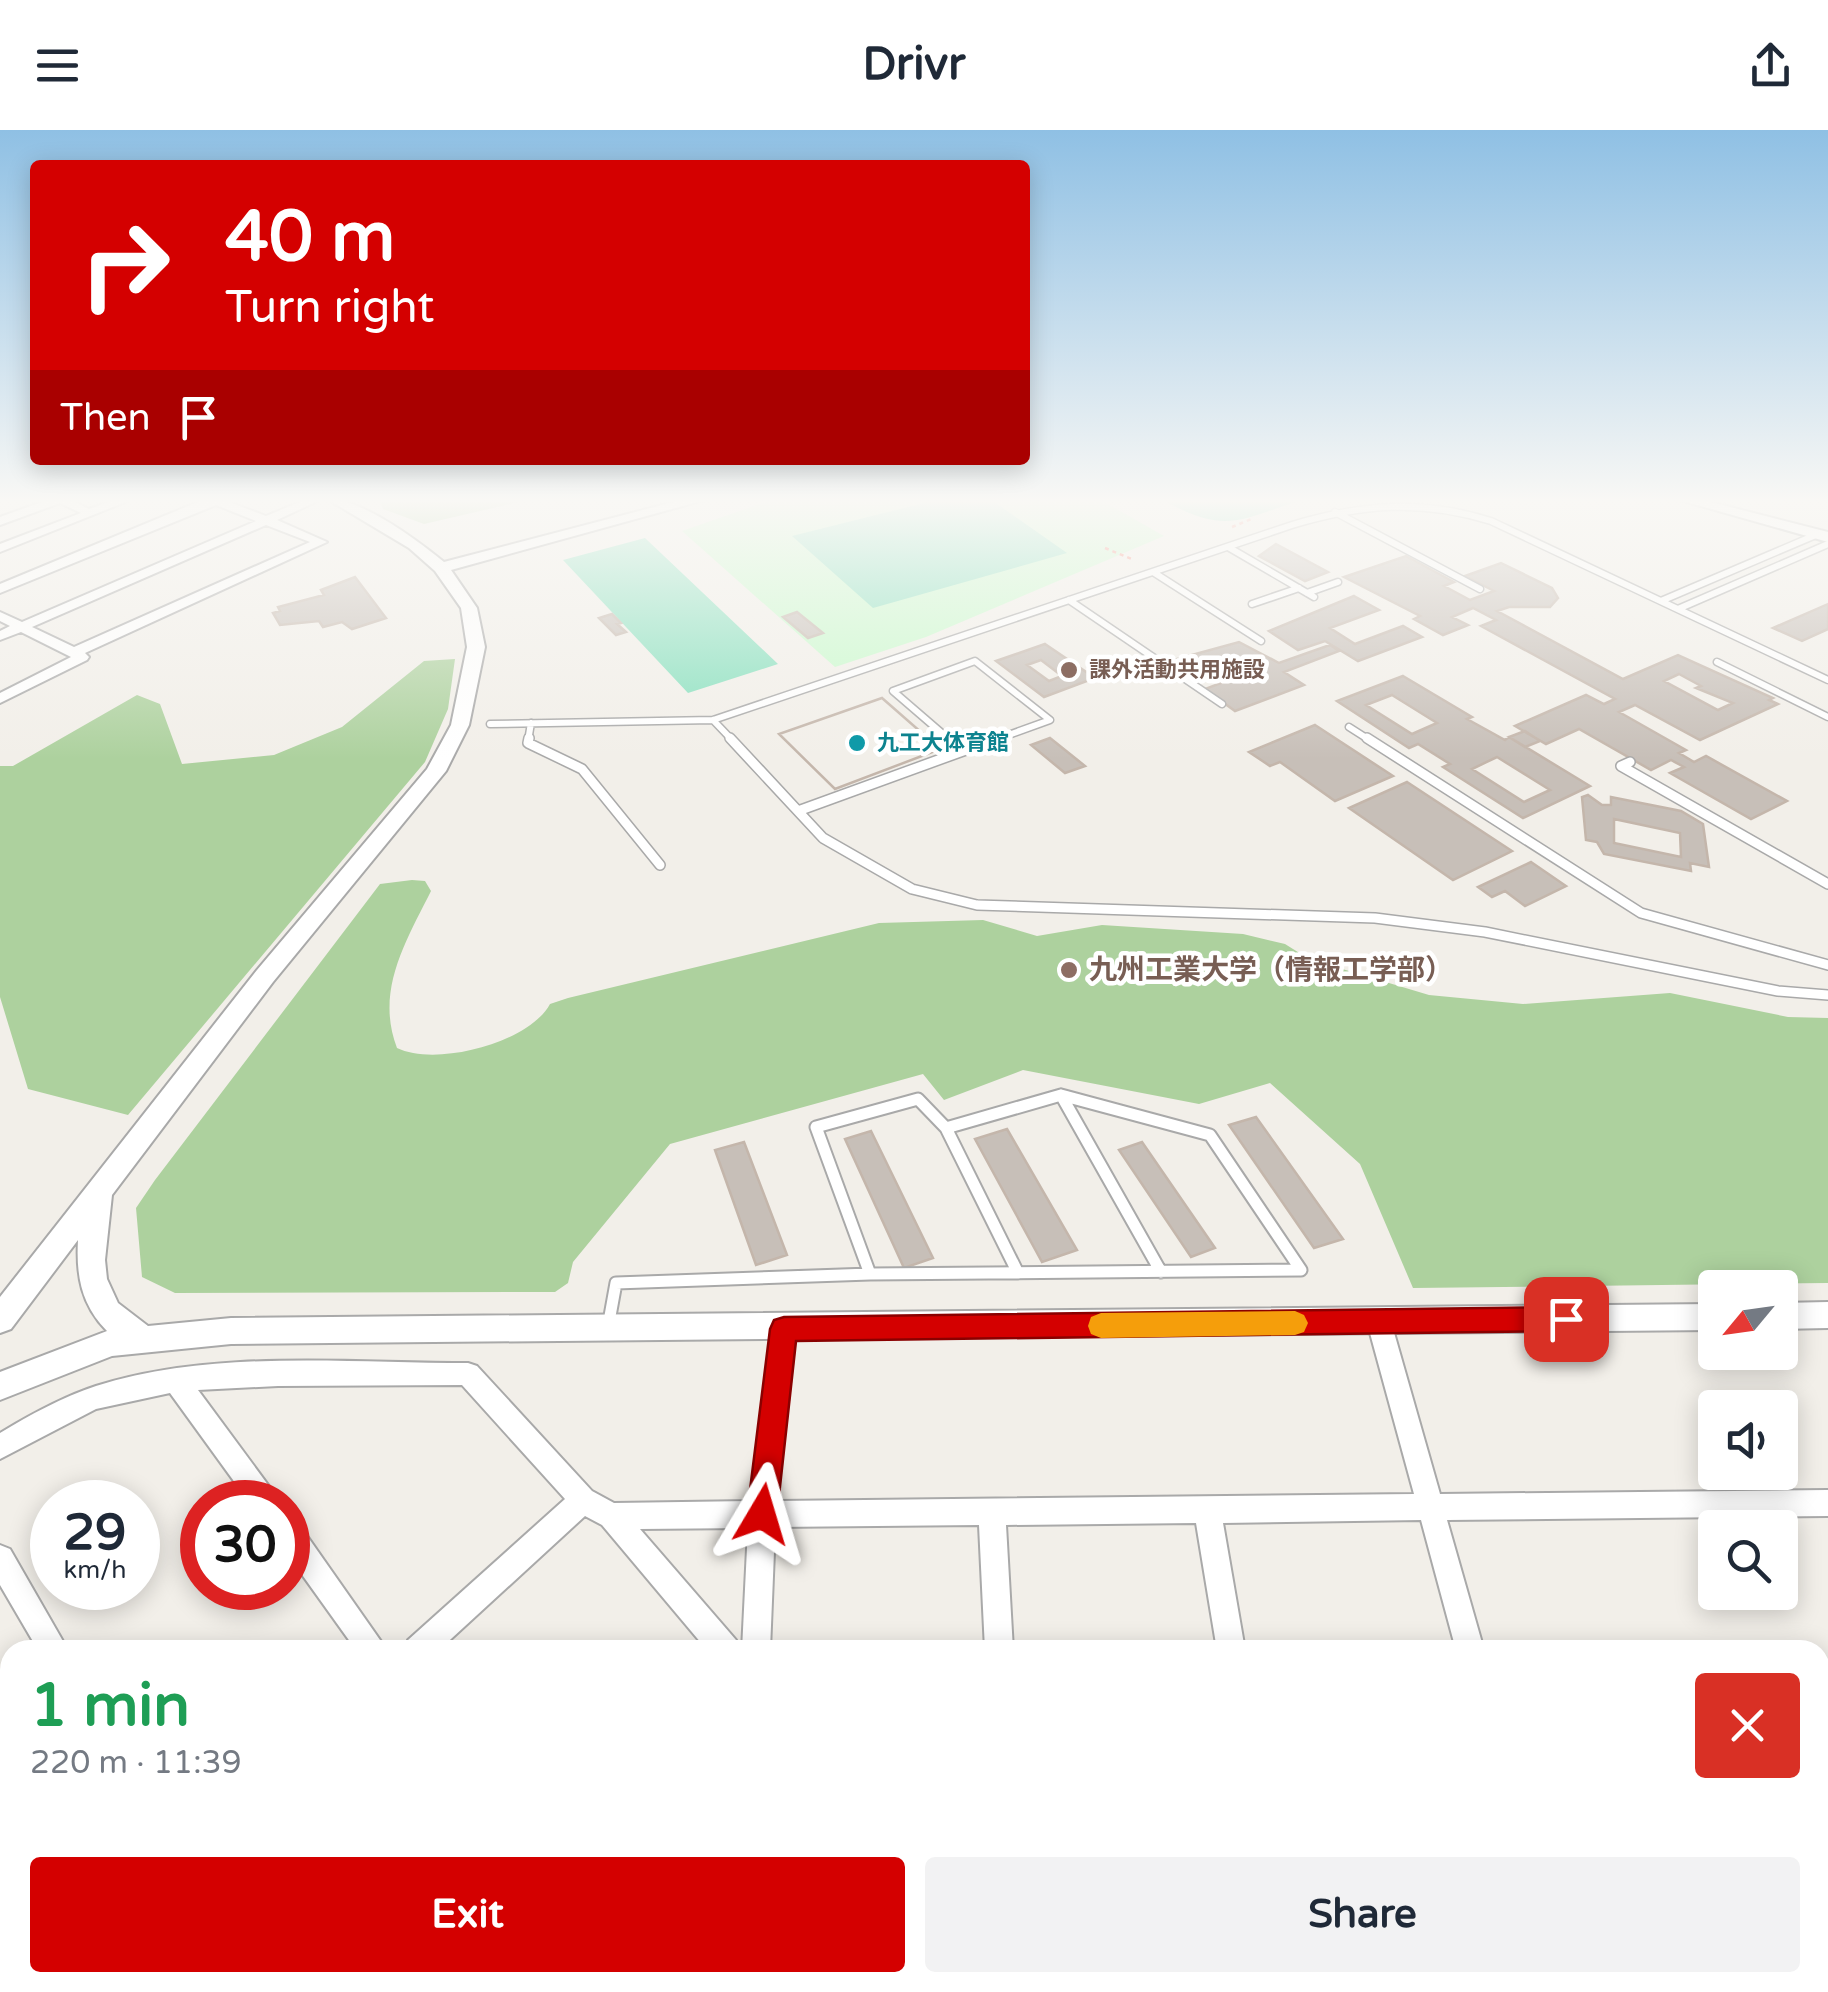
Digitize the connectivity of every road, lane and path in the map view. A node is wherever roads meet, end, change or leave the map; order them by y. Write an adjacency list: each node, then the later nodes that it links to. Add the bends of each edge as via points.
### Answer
1 (116, 586): 21 (street)
2 (223, 586): 24 (street)
3 (454, 586): 45 (street, via 470,608 476,647 460,724 436,770 264,976)
4 (1112, 586): 16 (lane)
5 (1175, 586): 23 (lane)
6 (1295, 586): 15 (lane)
7 (1327, 586): 15 (lane)
8 (1474, 586): 13 (lane)
9 (1628, 586): 17 (lane)
10 (1698, 586): 17 (lane)
11 (1715, 586): 14 (lane)
12 (1732, 586): 14 (lane)
13 (1480, 589)
14 (1724, 590): 19 (lane)
15 (1307, 593): 18 (lane)
16 (1070, 600): 28 (lane); 30 (lane)
17 (1661, 601): 19 (lane)
18 (1252, 604)
19 (1678, 609): 26 (lane)
20 (0, 616): 21 (street)
21 (21, 627): 22 (street); 24 (street)
22 (0, 636)
23 (1261, 641)
24 (73, 653): 27 (street, via 82,657)
25 (1717, 662): 29 (lane)
26 (1828, 680)
27 (0, 699)
28 (1222, 704)
29 (1828, 717)
30 (712, 720): 31 (lane); 36 (lane)
31 (530, 723): 32 (lane); 37 (lane, via 528,743 582,770)
32 (490, 724)
33 (1350, 727): 39 (lane, via 1641,913)
34 (964, 752): 34 (lane, via 1050,720 975,661 893,691); 36 (lane)
35 (1630, 762): 38 (lane, via 1620,766)
36 (798, 811): 42 (lane, via 823,838 870,868 912,889 977,905 1375,918 1485,932 1778,991)
37 (660, 866)
38 (1828, 884)
39 (1804, 959): 40 (lane); 41 (lane)
40 (1828, 965)
41 (1828, 974)
42 (1826, 994)
43 (1061, 1095): 44 (lane); 46 (lane); 46 (lane, via 1210,1135 1301,1270)
44 (946, 1128): 47 (lane); 48 (lane, via 918,1099 816,1128)
45 (99, 1192): 52 (street); 56 (street, via 90,1262 95,1288 107,1315)
46 (1161, 1272): 47 (lane)
47 (1018, 1273): 48 (lane)
48 (870, 1274): 54 (lane, via 616,1283)
49 (1828, 1315): 50 (street)
50 (1798, 1316)
51 (1698, 1317): 53 (street)
52 (0, 1320)
53 (1379, 1322): 55 (street); 63 (street)
54 (608, 1328): 55 (street); 56 (street)
55 (784, 1329): 66 (street)
56 (142, 1338): 58 (street, via 67,1356)
57 (178, 1384): 59 (street, via 95,1398); 60 (street); 61 (street, via 468,1374)
58 (0, 1386)
59 (0, 1447)
60 (249, 1480)
61 (583, 1500): 67 (street); 72 (street)
62 (1828, 1503): 63 (street)
63 (1428, 1506): 64 (street); 77 (street)
64 (1207, 1508): 65 (street); 76 (street)
65 (992, 1511): 66 (street); 75 (street)
66 (762, 1514): 67 (street); 74 (street)
67 (611, 1516): 73 (street)
68 (0, 1558): 70 (street)
69 (310, 1563): 71 (street)
70 (48, 1640)
71 (367, 1640)
72 (429, 1640)
73 (717, 1640)
74 (756, 1640)
75 (998, 1640)
76 (1230, 1640)
77 (1467, 1640)

